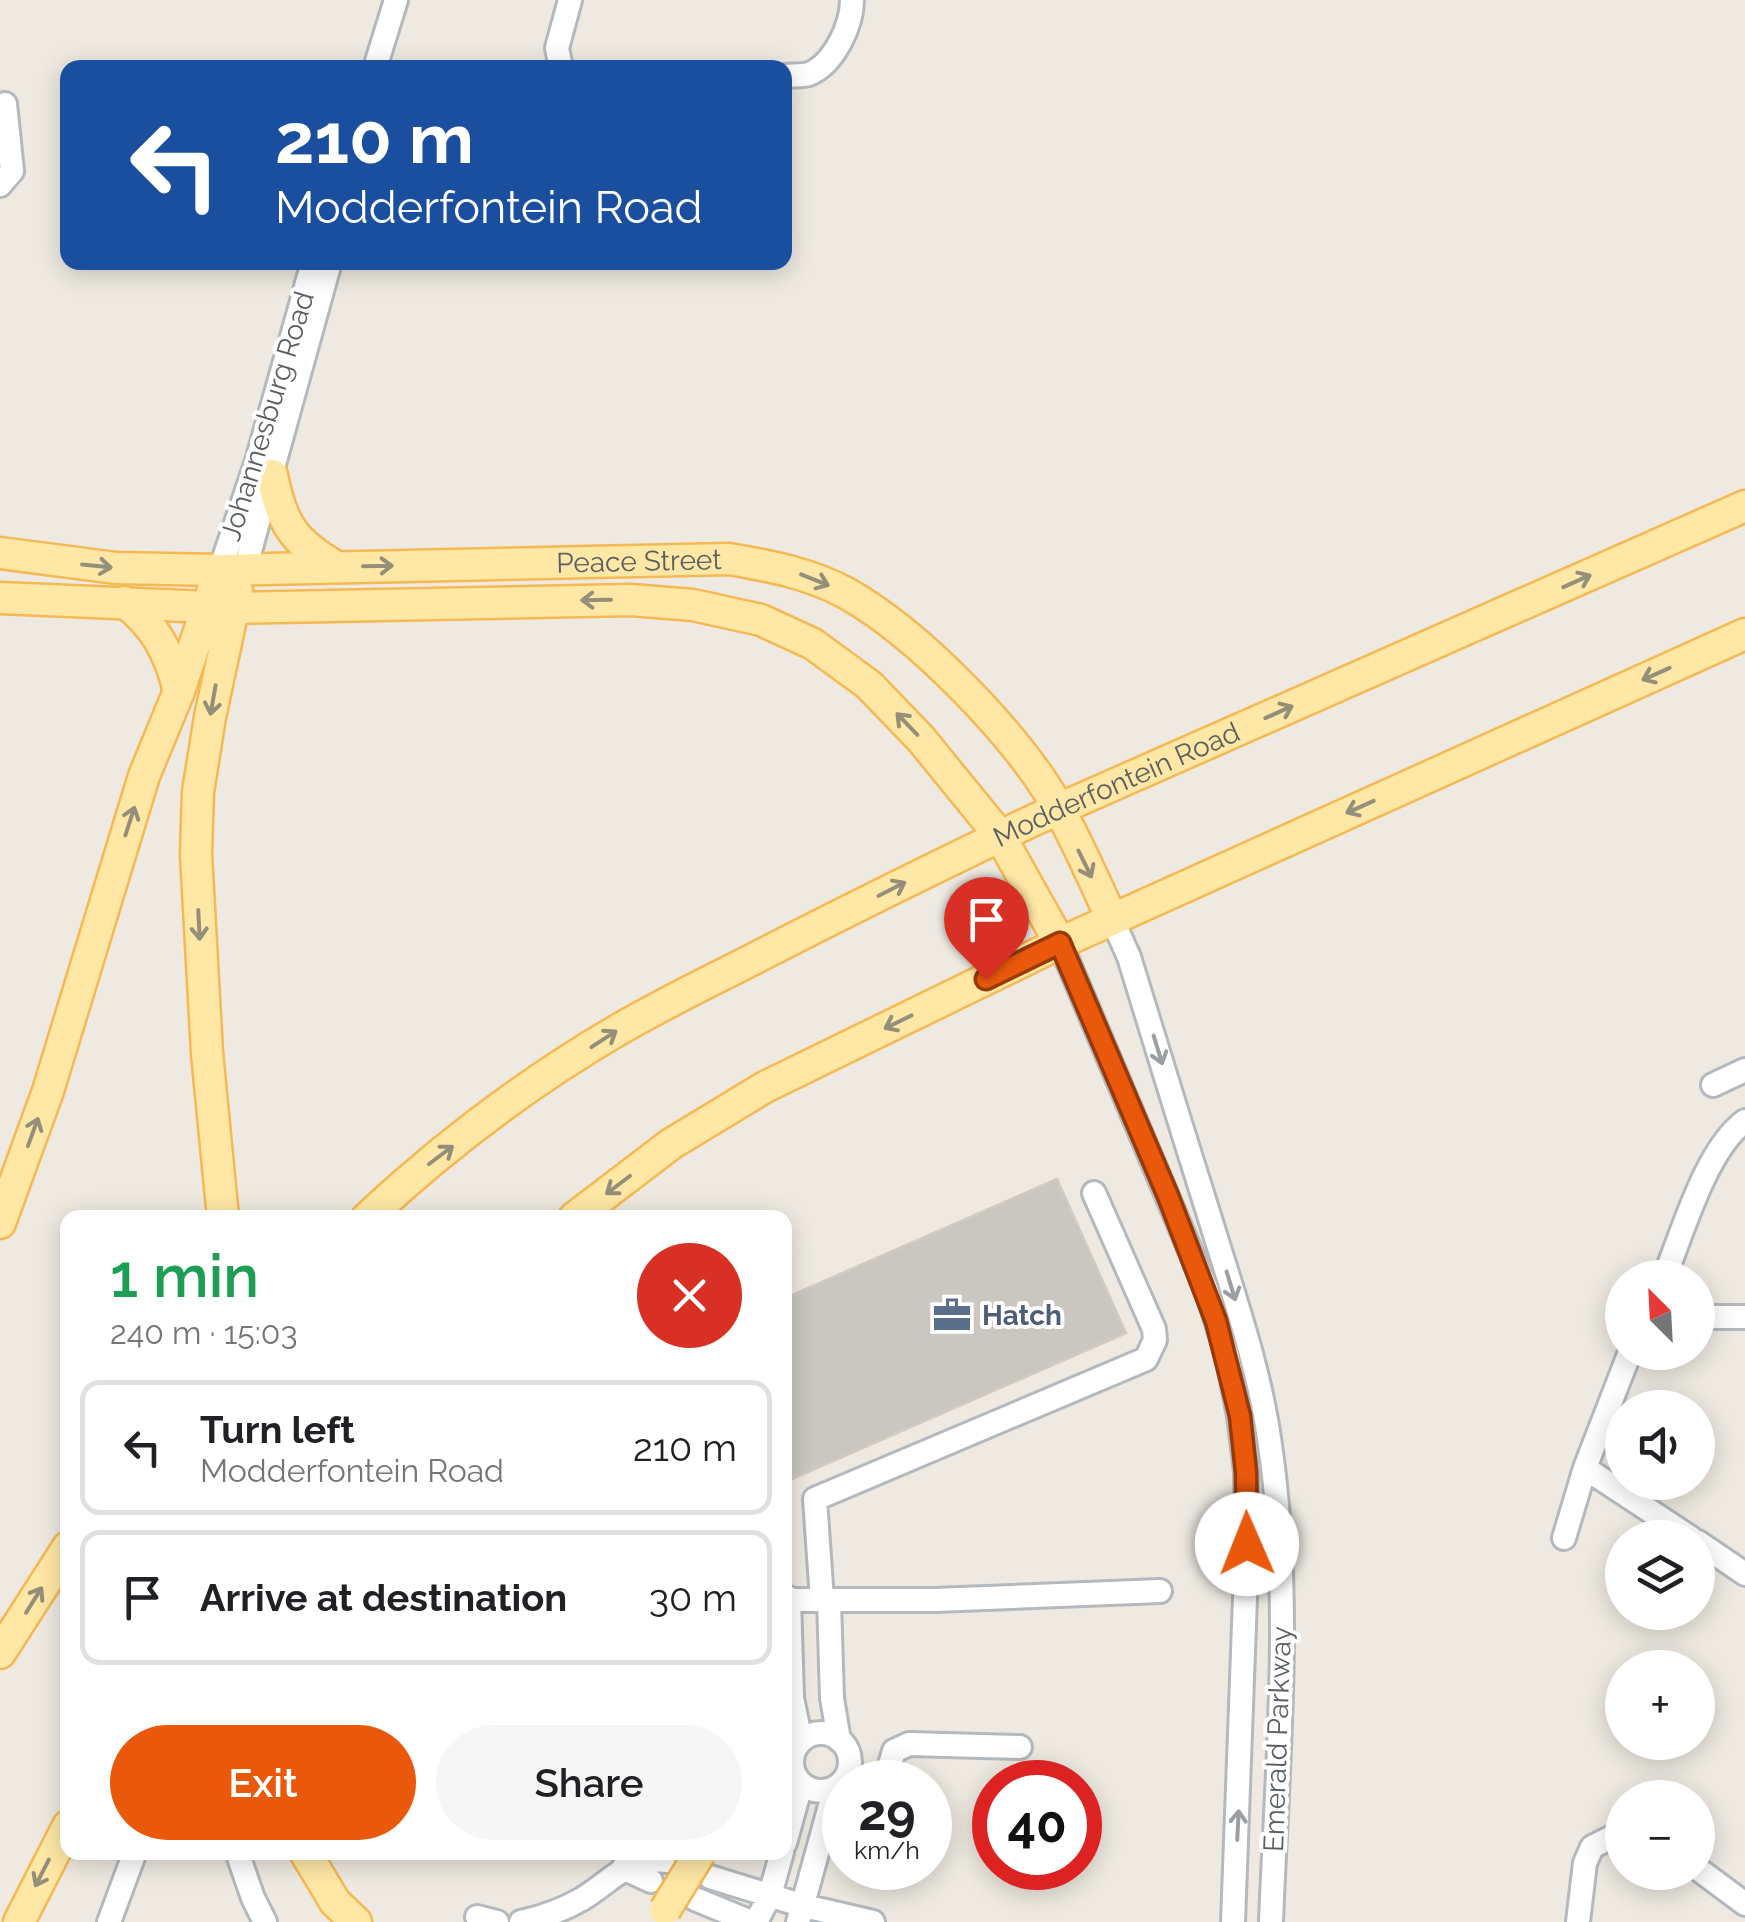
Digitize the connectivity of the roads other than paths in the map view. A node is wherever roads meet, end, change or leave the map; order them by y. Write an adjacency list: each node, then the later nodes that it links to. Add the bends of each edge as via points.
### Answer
1 (396, 0): 4 (street)
2 (570, 0): 5 (street)
3 (852, 0): 6 (street, via 846,32 823,64)
4 (377, 60)
5 (559, 60)
6 (792, 75)
7 (6, 104): 8 (street, via 12,170)
8 (0, 185)
9 (311, 270): 15 (street, Johannesburg Road)
10 (328, 270): 11 (street, Johannesburg Road)
11 (272, 475): 14 (main road, via 294,535); 15 (street, Johannesburg Road)
12 (1745, 506): 21 (main road, Modderfontein Road, one-way to 12)
13 (0, 553): 15 (main road, Peace Street, one-way to 15, via 116,568)
14 (337, 567): 15 (main road, Peace Street); 21 (main road, Peace Street, one-way to 21, via 729,559 789,569 844,592 892,623 962,687)
15 (233, 569): 18 (main road)
16 (0, 598): 17 (main road)
17 (124, 602): 18 (main road); 20 (main road, via 153,626)
18 (219, 606): 20 (main road); 22 (main road, Peace Street, one-way to 18, via 870,685 813,644 761,620 631,600); 29 (main road, one-way to 29, via 196,854)
19 (1745, 634): 23 (main road, one-way to 23)
20 (179, 691): 32 (main road, one-way to 20, via 48,1091 144,776)
21 (1058, 809): 22 (main road, Modderfontein Road); 23 (main road, Peace Street, one-way to 23)
22 (1000, 836): 24 (main road, Peace Street); 30 (main road, Modderfontein Road, one-way to 22, via 523,1094 616,1031)
23 (1112, 919): 24 (main road); 85 (street, Emerald Parkway, one-way to 85, via 1236,1303 1270,1444 1280,1568)
24 (1060, 943): 31 (main road, one-way to 31, via 766,1087 671,1144); 84 (street, Emerald Parkway, one-way to 24, via 1247,1544 1240,1416 1206,1288)
25 (1745, 1070): 26 (street)
26 (1714, 1085)
27 (1745, 1121): 33 (street, via 1714,1156)
28 (1094, 1193): 45 (street, via 1154,1329 1146,1359 815,1498)
29 (222, 1210)
30 (376, 1210)
31 (584, 1210)
32 (0, 1223)
33 (1671, 1260)
34 (1715, 1317): 35 (street)
35 (1745, 1317)
36 (1623, 1370): 37 (street)
37 (1585, 1468): 38 (street); 39 (street)
38 (1663, 1520)
39 (1564, 1538)
40 (1715, 1551): 42 (street)
41 (60, 1559): 46 (main road, one-way to 41)
42 (1742, 1566)
43 (1160, 1591): 45 (street)
44 (792, 1599): 45 (street)
45 (822, 1600): 49 (street)
46 (0, 1653)
47 (792, 1698): 52 (street)
48 (792, 1738): 52 (street)
49 (840, 1745): 52 (street, via 816,1734); 53 (street); 54 (street)
50 (994, 1747): 51 (street); 55 (street, via 954,1753 909,1744); 56 (street)
51 (1020, 1747)
52 (796, 1750): 57 (street, via 795,1777)
53 (843, 1760)
54 (869, 1760)
55 (893, 1760)
56 (993, 1760)
57 (802, 1785): 58 (street); 59 (street)
58 (822, 1791)
59 (792, 1819)
60 (822, 1836): 75 (street)
61 (1605, 1841): 86 (street, via 1585,1863)
62 (60, 1842): 77 (main road, one-way to 77)
63 (131, 1860): 78 (street)
64 (240, 1860): 79 (street)
65 (310, 1860): 80 (main road)
66 (780, 1860): 72 (street)
67 (669, 1861): 69 (street)
68 (703, 1861): 72 (street); 76 (main road, bridge)
69 (623, 1868): 70 (street); 81 (street, via 580,1900)
70 (651, 1882)
71 (1715, 1882): 74 (street)
72 (770, 1896): 75 (street); 82 (street)
73 (696, 1898): 82 (street)
74 (1745, 1904)
75 (801, 1914): 83 (street)
76 (659, 1916)
77 (19, 1922)
78 (109, 1922)
79 (265, 1922)
80 (356, 1922)
81 (521, 1922)
82 (754, 1922)
83 (873, 1922)
84 (1233, 1922)
85 (1271, 1922)
86 (1578, 1922)

